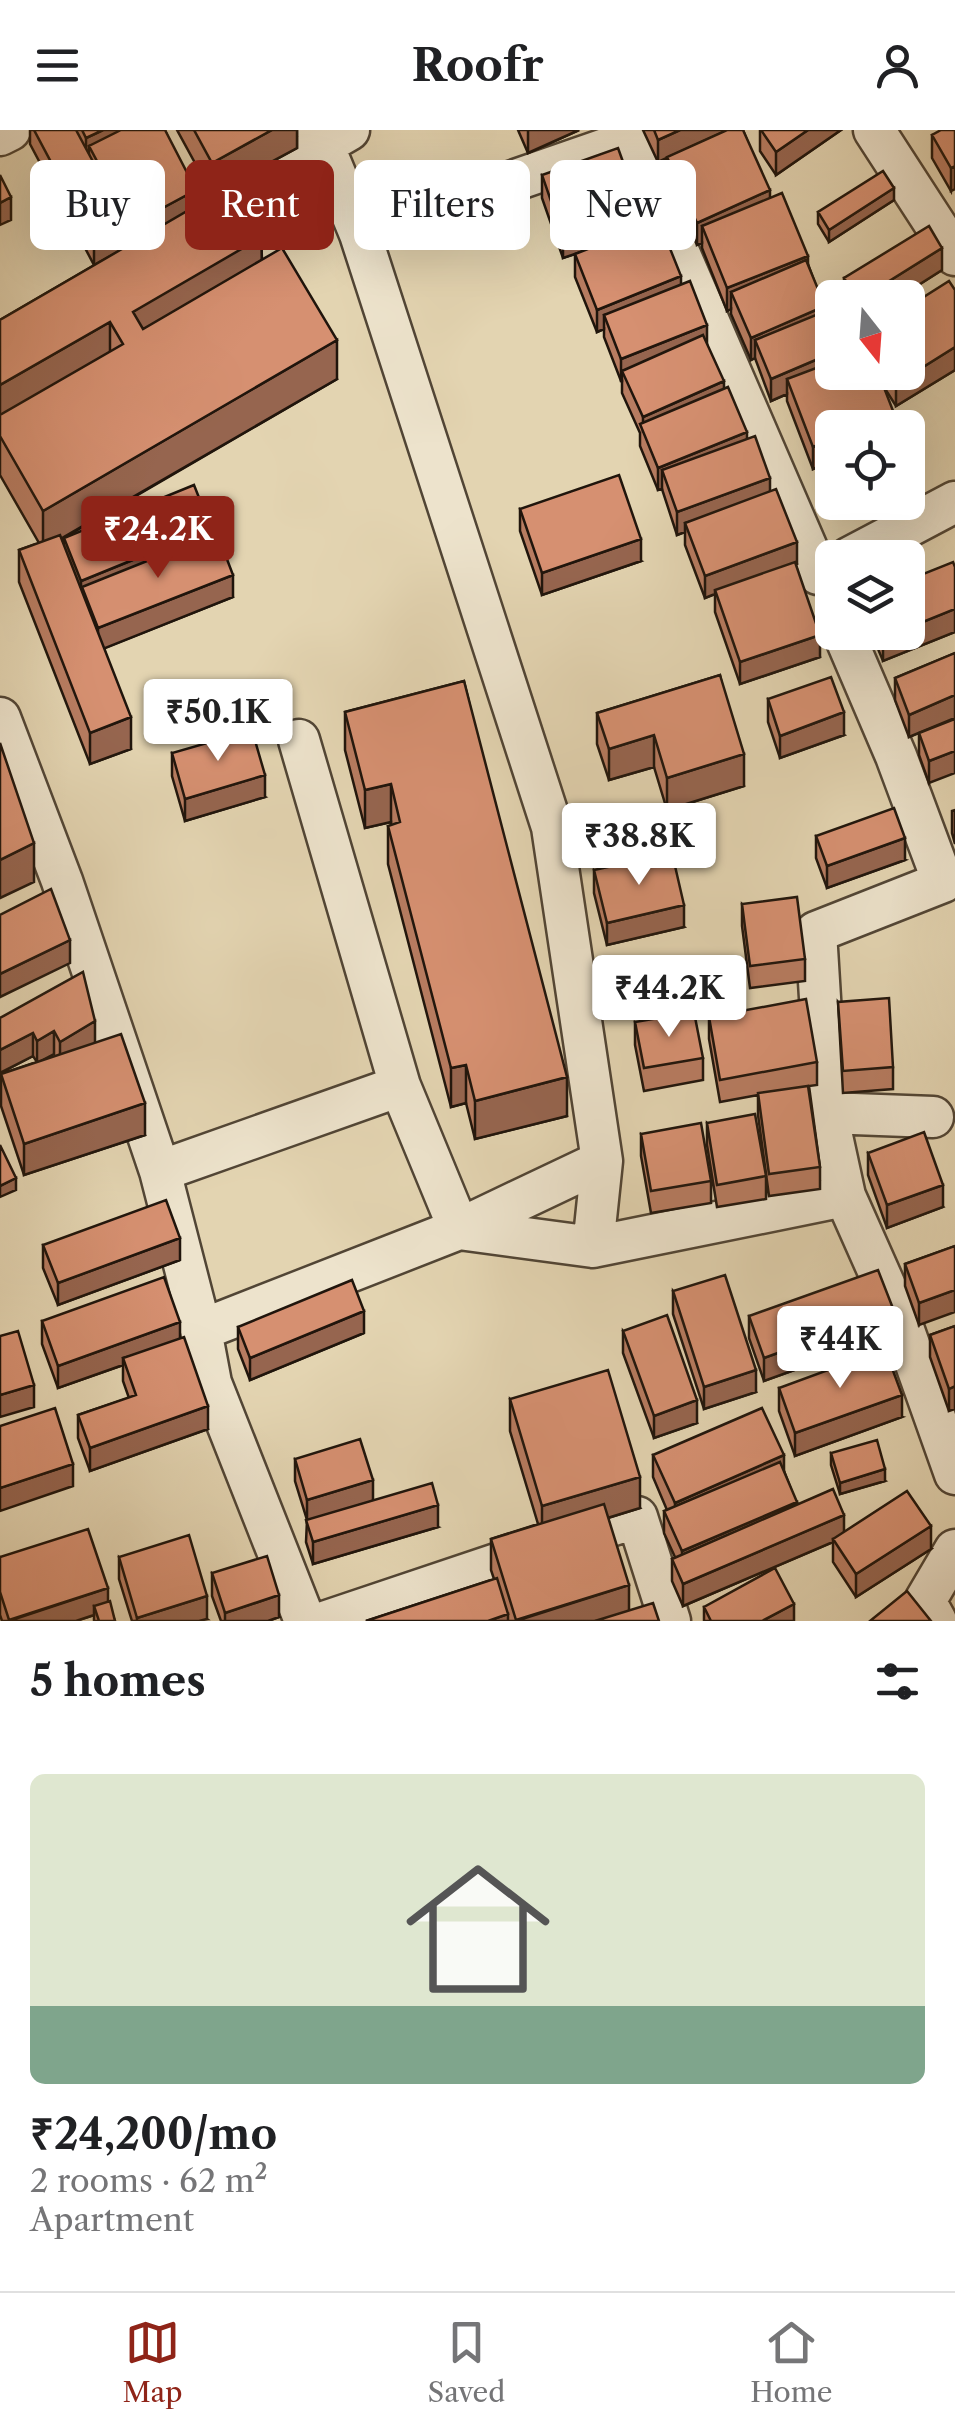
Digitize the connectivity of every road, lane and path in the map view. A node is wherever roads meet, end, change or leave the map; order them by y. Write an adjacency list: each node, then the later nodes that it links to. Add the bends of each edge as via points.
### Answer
1 (10, 130): 3 (street)
2 (874, 130): 10 (street)
3 (0, 135)
4 (330, 135): 7 (street); 8 (street)
5 (628, 135): 6 (street); 12 (street)
6 (530, 171)
7 (354, 214)
8 (172, 232)
9 (365, 250): 20 (street, via 552,827)
10 (955, 255)
11 (955, 502): 13 (street)
12 (816, 540)
13 (892, 540)
14 (853, 650): 18 (street, via 911,749 943,882 816,932)
15 (0, 718): 21 (street, via 47,891)
16 (299, 740): 17 (street)
17 (400, 1086): 21 (street); 23 (street)
18 (827, 1113): 19 (street); 22 (street)
19 (948, 1116)
20 (602, 1162): 23 (street); 24 (street)
21 (160, 1171): 25 (street)
22 (845, 1196): 24 (street); 26 (street, via 901,1322)
23 (460, 1228): 24 (street); 25 (street)
24 (593, 1246)
25 (201, 1330): 28 (street, via 211,1383)
26 (955, 1474)
27 (955, 1550): 31 (street, via 925,1600)
28 (305, 1621)
29 (327, 1621): 30 (street, via 637,1517)
30 (670, 1621)
31 (936, 1621)

